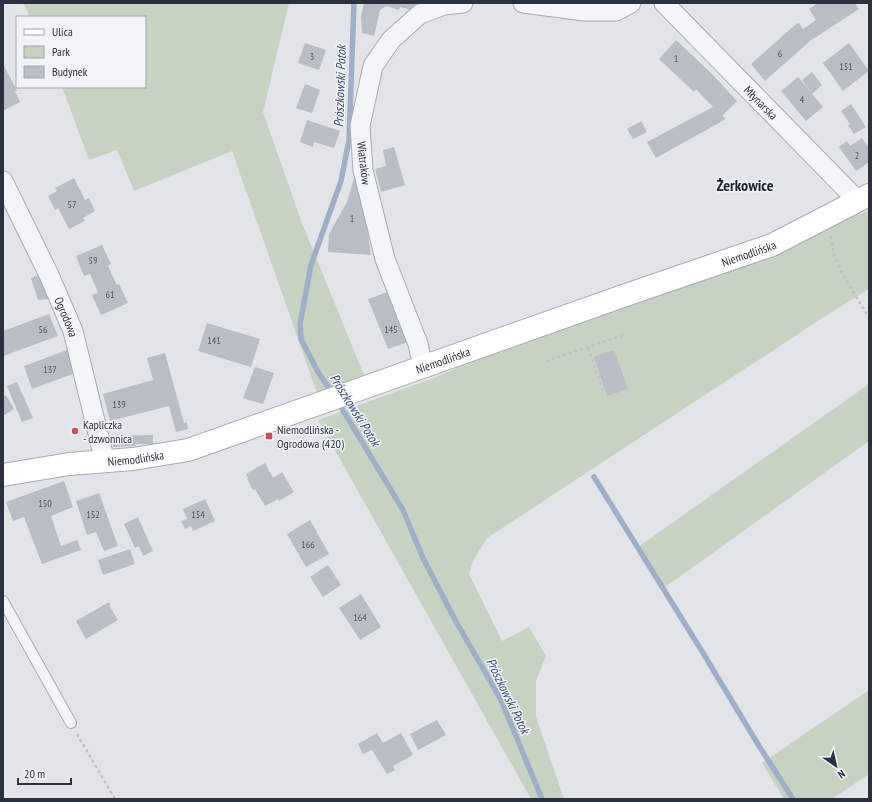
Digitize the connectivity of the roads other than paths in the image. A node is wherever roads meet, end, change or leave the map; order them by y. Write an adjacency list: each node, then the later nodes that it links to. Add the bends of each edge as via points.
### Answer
1 (463, 3): 7 (street, Wiatraków, via 444,5 420,14 390,40 373,66 360,126 363,170 385,259 418,344)
2 (523, 3): 3 (street, via 584,11 616,11)
3 (631, 3)
4 (664, 3): 6 (street, Młynarska)
5 (3, 181): 8 (street, Ogrodowa, via 49,274 73,331)
6 (863, 198): 7 (main road, Niemodlińska, via 772,245)
7 (423, 367): 8 (main road, Niemodlińska, via 188,450)
8 (105, 462): 9 (main road, Niemodlińska, via 69,464)
9 (3, 474)
10 (3, 601): 11 (lane)
11 (71, 723)

